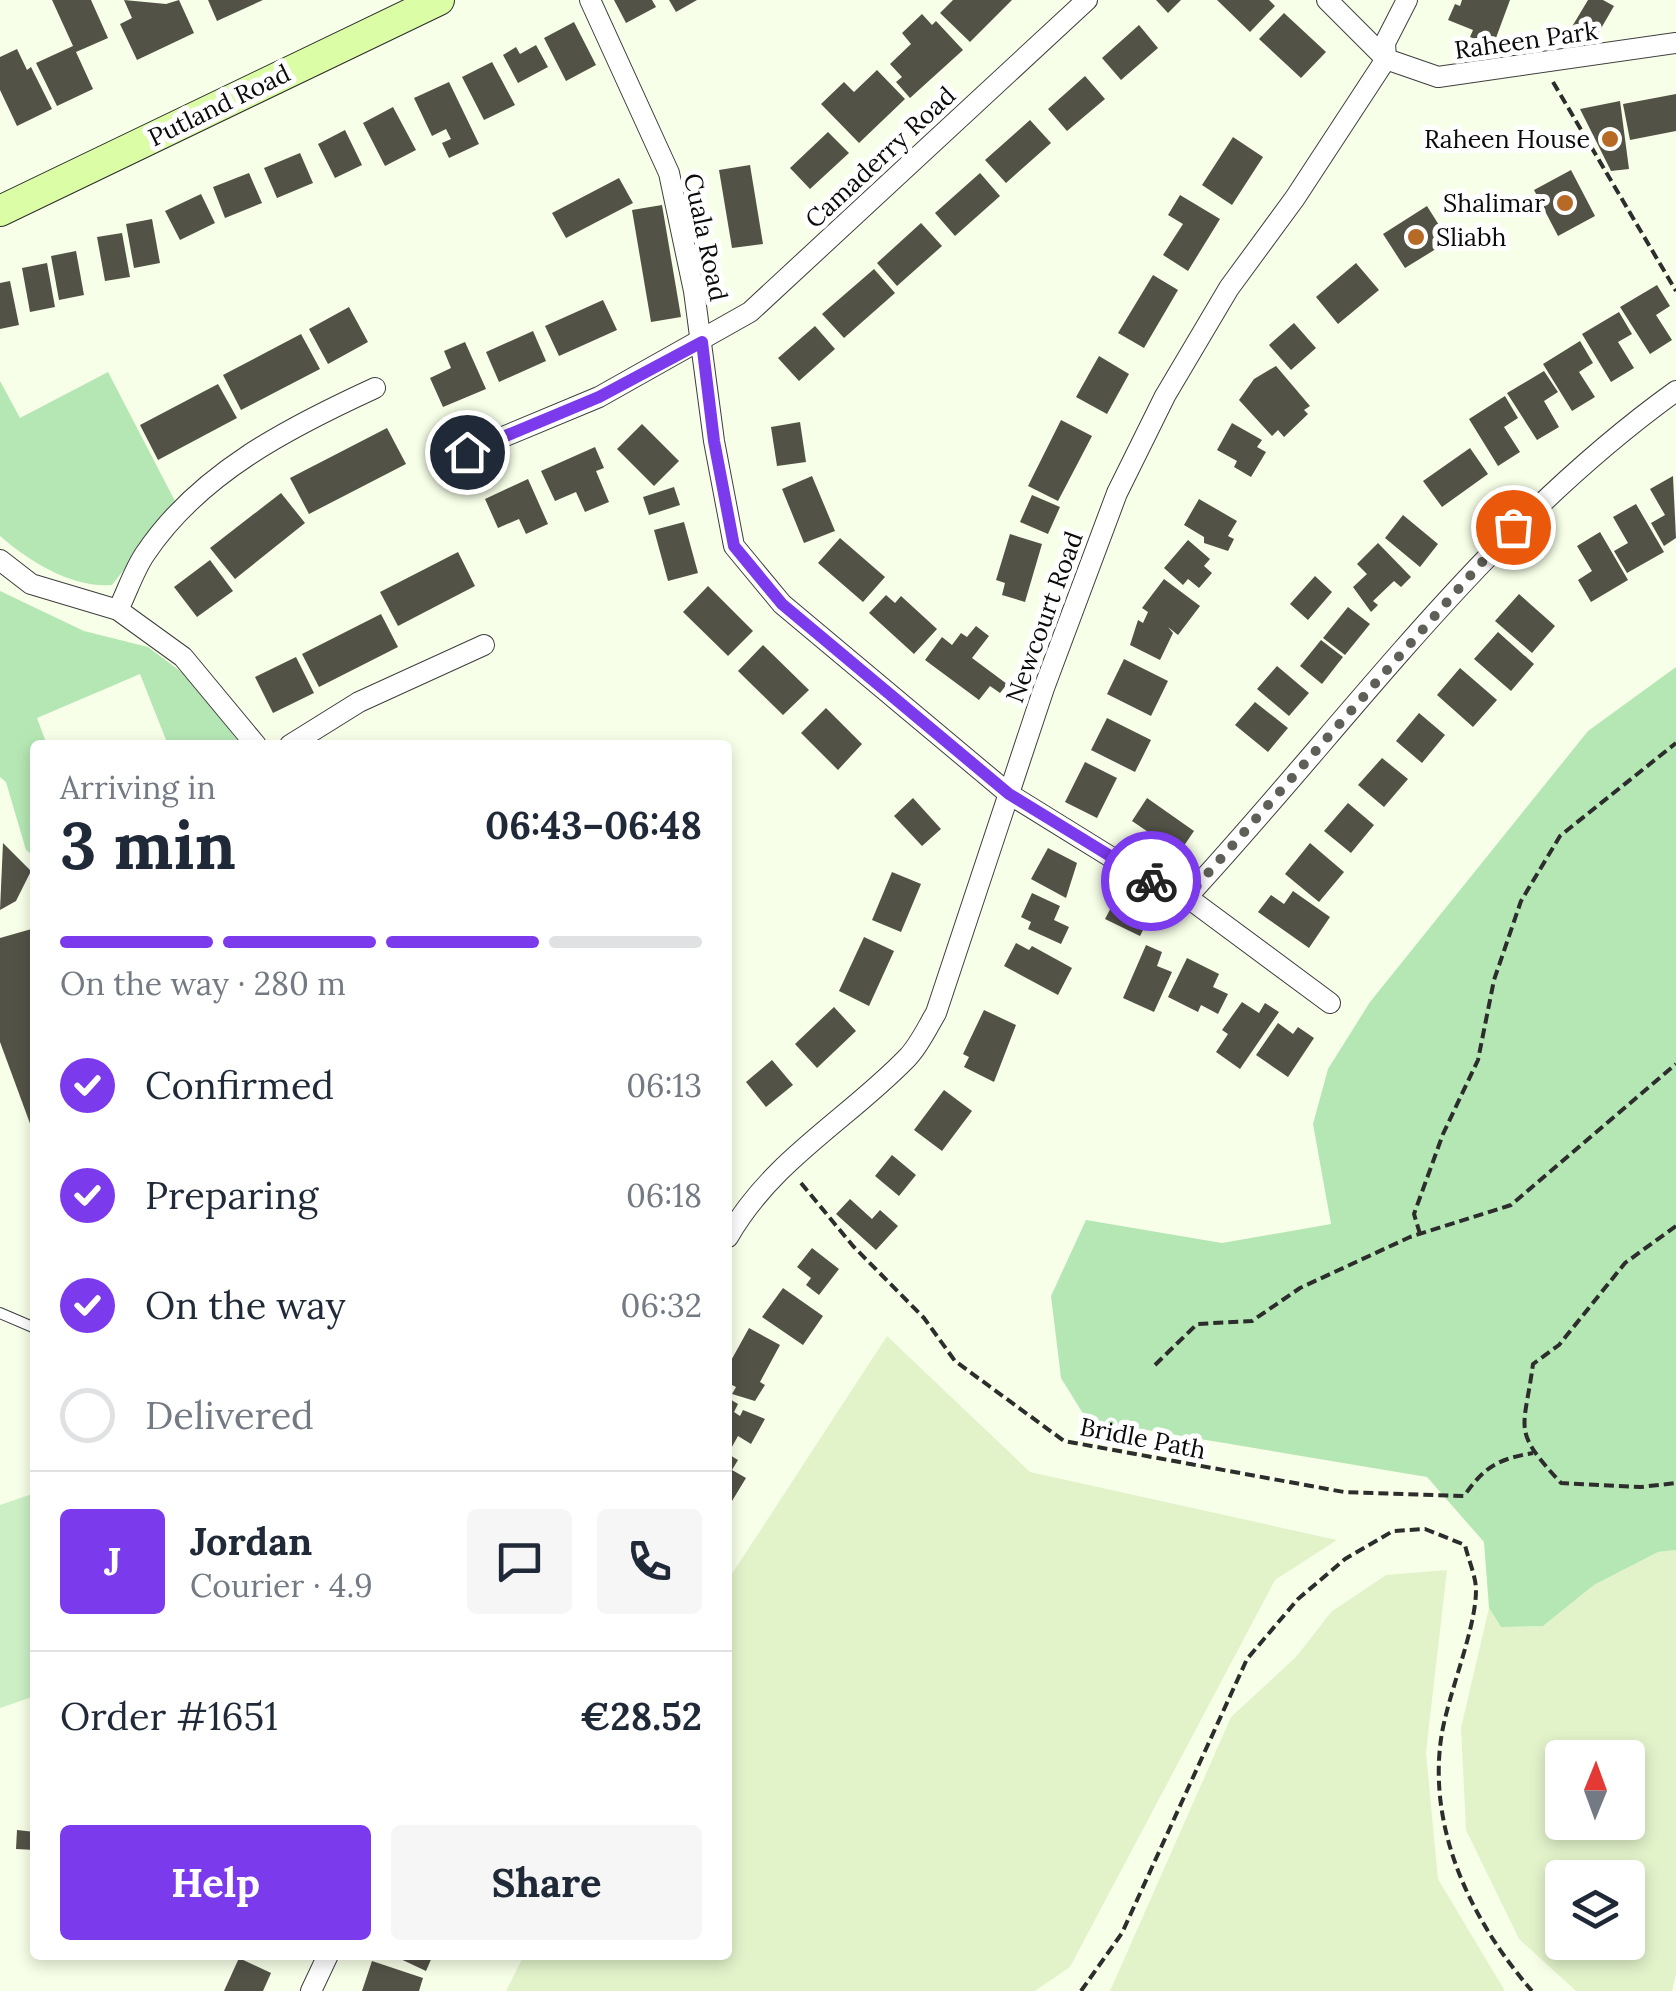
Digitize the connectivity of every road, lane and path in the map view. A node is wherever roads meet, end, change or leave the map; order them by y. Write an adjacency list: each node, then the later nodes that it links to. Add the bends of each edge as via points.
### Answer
1 (438, 0): 9 (main road, Putland Road)
2 (590, 0): 11 (street, Cuala Road, via 669,173)
3 (1087, 0): 11 (street, Camaderry Road, via 750,312)
4 (1327, 0): 7 (street)
5 (1407, 0): 7 (street, Newcourt Road, via 1385,43)
6 (1676, 43): 8 (street, Raheen Park)
7 (1386, 58): 8 (street, Raheen Park, via 1438,77); 21 (street, Newcourt Road, via 1164,396 1081,581)
8 (1543, 65): 10 (path)
9 (0, 211)
10 (1676, 291)
11 (702, 342): 14 (street, Camaderry Road, via 599,397); 21 (street, Cuala Road, via 734,546 782,604)
12 (375, 388): 16 (street, via 280,431 200,492 144,554)
13 (1676, 390): 22 (street, via 1607,440 1513,527)
14 (467, 452)
15 (0, 560): 16 (street, via 31,584)
16 (118, 610): 18 (street, via 182,657)
17 (484, 645): 19 (street, via 359,702)
18 (252, 740)
19 (298, 740)
20 (1676, 743): 28 (path, via 1560,836 1520,902 1494,980 1478,1060 1414,1214)
21 (1009, 794): 22 (street, Cuala Road); 25 (street, Newcourt Road, via 936,1013 910,1056)
22 (1187, 897): 23 (street, Cuala Road)
23 (1330, 1003)
24 (1676, 1064): 28 (path, via 1510,1206)
25 (784, 1164): 27 (street, Newcourt Road); 32 (path, Bridle Path, via 955,1361 1064,1441 1344,1492 1464,1496 1497,1460)
26 (1676, 1226): 32 (path, via 1625,1262 1559,1345 1533,1364 1521,1427)
27 (732, 1230)
28 (1420, 1234): 31 (path, via 1300,1288 1252,1321 1197,1324)
29 (0, 1313): 30 (lane)
30 (30, 1326)
31 (1156, 1364)
32 (1533, 1453): 33 (path, via 1561,1483)
33 (1676, 1483)
34 (326, 1960): 35 (street)
35 (311, 1991)
36 (1081, 1991): 37 (path, via 1122,1933 1248,1659 1298,1600 1345,1559 1393,1530 1425,1529 1465,1545 1476,1589 1440,1741 1441,1802 1456,1874 1502,1956)
37 (1532, 1991)

